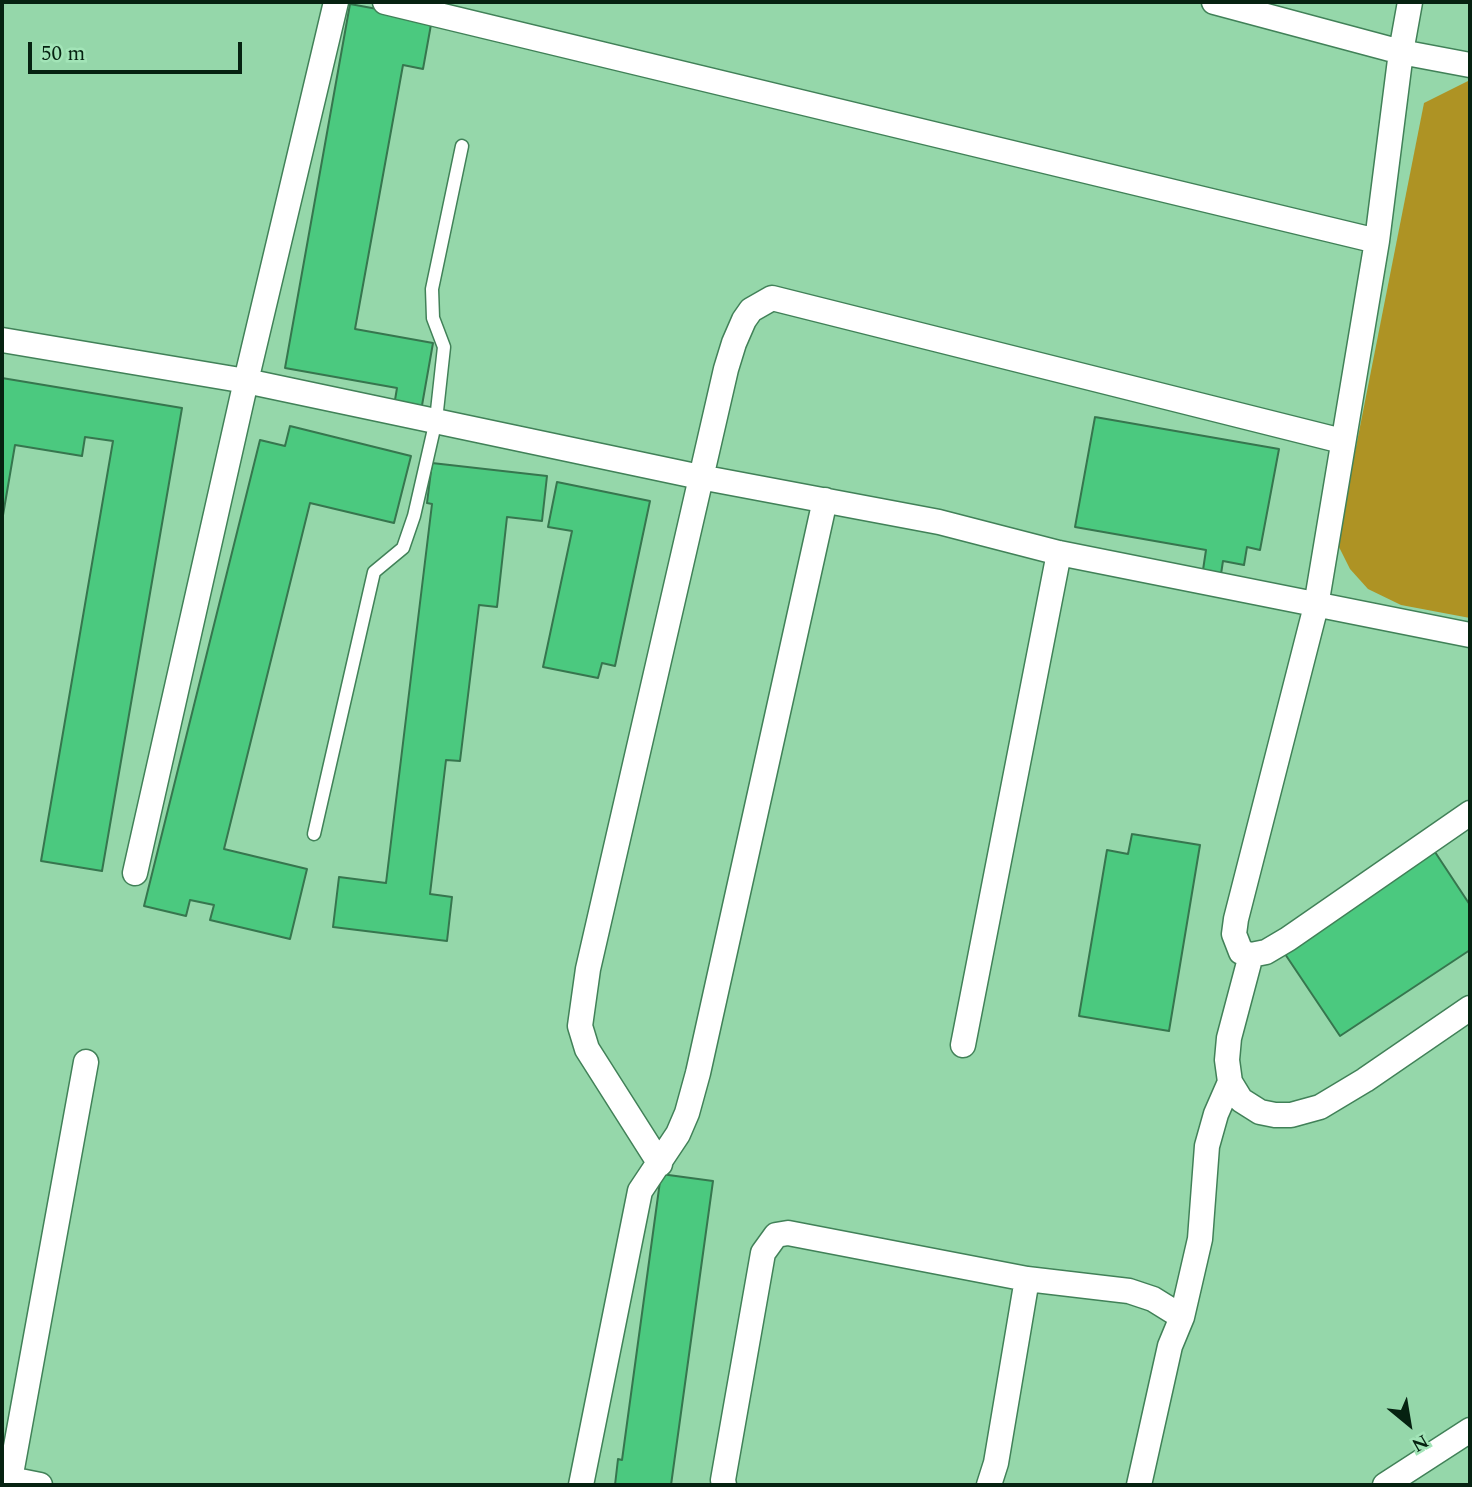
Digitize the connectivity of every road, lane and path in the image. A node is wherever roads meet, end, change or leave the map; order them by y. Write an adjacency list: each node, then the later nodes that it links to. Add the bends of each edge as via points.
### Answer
1 (336, 2): 10 (street)
2 (385, 2): 8 (street)
3 (1213, 2): 5 (street)
4 (1410, 2): 5 (street)
5 (1401, 51): 6 (street); 8 (street)
6 (1470, 65)
7 (462, 146): 11 (lane, via 432,289 433,318 444,347)
8 (1377, 241): 12 (street)
9 (2, 340): 10 (street)
10 (246, 381): 11 (street); 20 (street)
11 (436, 420): 13 (street); 19 (lane, via 403,548 373,572)
12 (1342, 440): 13 (street, via 772,298 751,310 734,343); 16 (street)
13 (700, 477): 14 (street); 26 (street, via 588,969 580,1026 587,1049)
14 (825, 500): 15 (street, via 939,522); 26 (street, via 698,1073 687,1113)
15 (1059, 553): 16 (street); 23 (street)
16 (1316, 606): 17 (street); 21 (street, via 1236,919 1236,943 1241,952)
17 (1470, 635)
18 (1470, 813): 21 (street, via 1288,939)
19 (314, 834)
20 (135, 873)
21 (1251, 955): 25 (street, via 1229,1038)
22 (1470, 1007): 25 (street, via 1320,1107 1292,1115 1267,1114 1241,1100)
23 (963, 1045)
24 (86, 1062): 30 (street)
25 (1230, 1082): 28 (street, via 1207,1146 1200,1239)
26 (660, 1164): 32 (street, via 640,1191)
27 (1027, 1279): 28 (street, via 1141,1294); 33 (street, via 788,1233 776,1236 763,1253); 34 (street)
28 (1182, 1317): 35 (street, via 1170,1346)
29 (1470, 1430): 36 (street)
30 (10, 1482): 31 (street)
31 (40, 1485)
32 (581, 1485)
33 (724, 1485)
34 (989, 1485)
35 (1139, 1485)
36 (1385, 1485)

